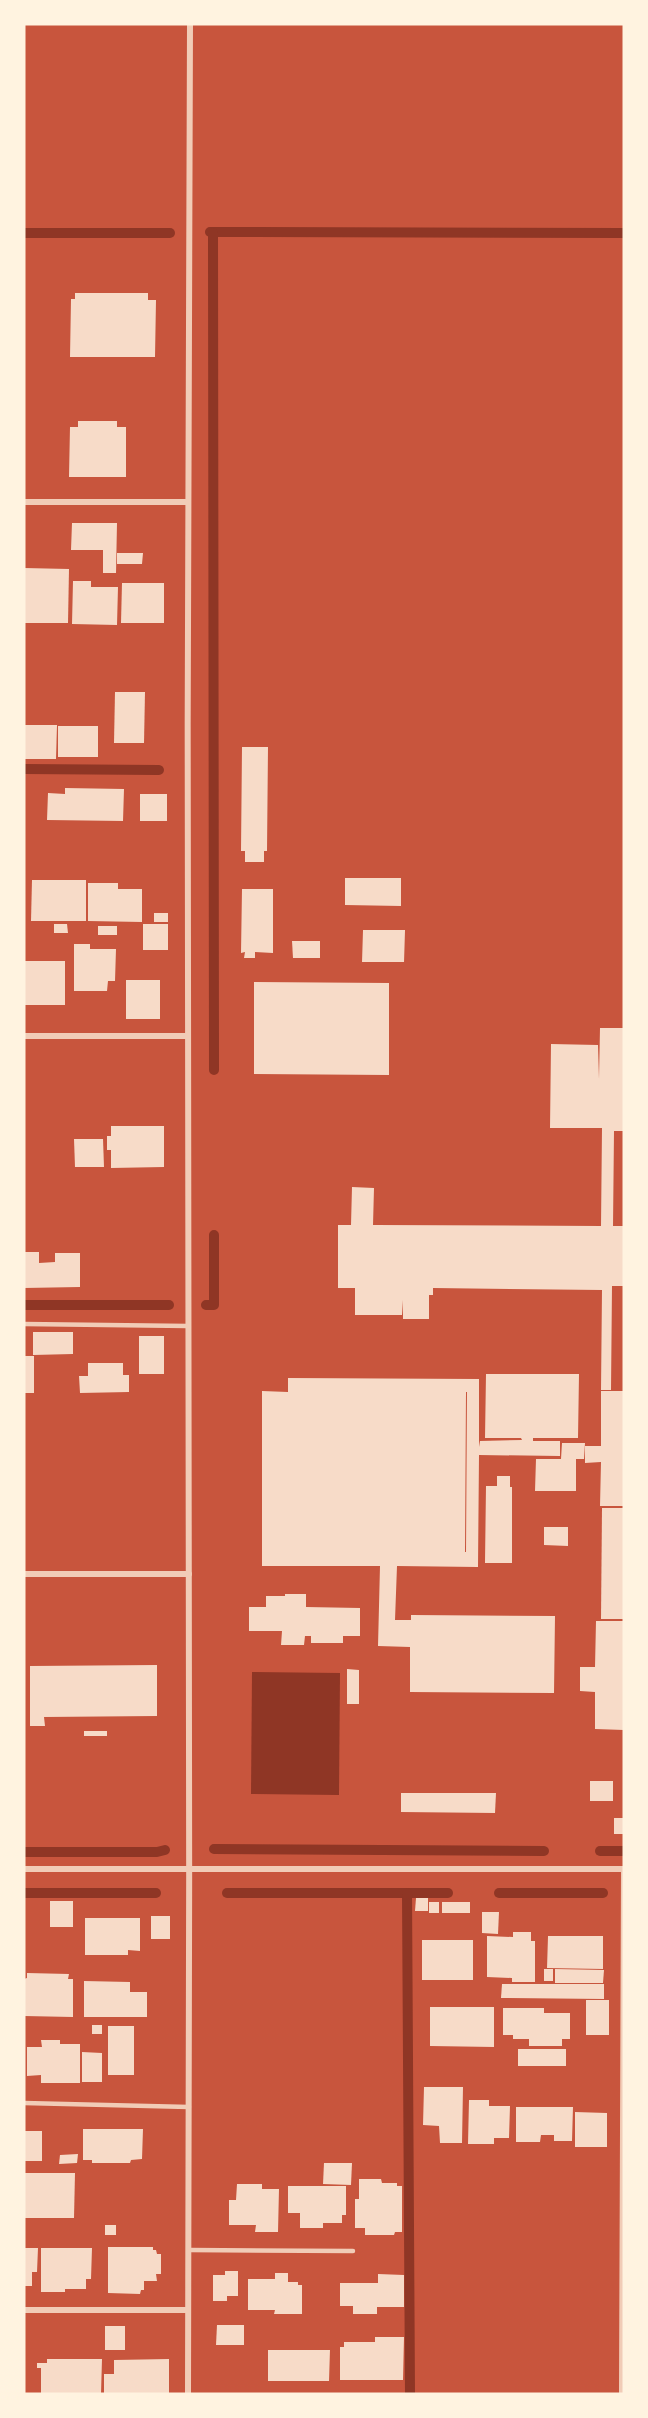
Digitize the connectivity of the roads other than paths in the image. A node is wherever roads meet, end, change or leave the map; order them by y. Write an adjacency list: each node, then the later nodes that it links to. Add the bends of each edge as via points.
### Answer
1 (190, 24): 3 (street)
2 (24, 502): 3 (street)
3 (186, 502): 5 (street)
4 (24, 1036): 5 (street)
5 (187, 1036): 7 (street)
6 (24, 1324): 7 (lane)
7 (188, 1326): 9 (street)
8 (24, 1574): 9 (street)
9 (189, 1574): 10 (street)
10 (191, 1868): 11 (street); 12 (street); 14 (street)
11 (24, 1869)
12 (624, 1869): 20 (street)
13 (24, 2103): 14 (lane)
14 (189, 2107): 15 (street)
15 (189, 2250): 16 (lane); 18 (street)
16 (353, 2251)
17 (24, 2310): 18 (street)
18 (188, 2310): 19 (street)
19 (188, 2394)
20 (622, 2394)

